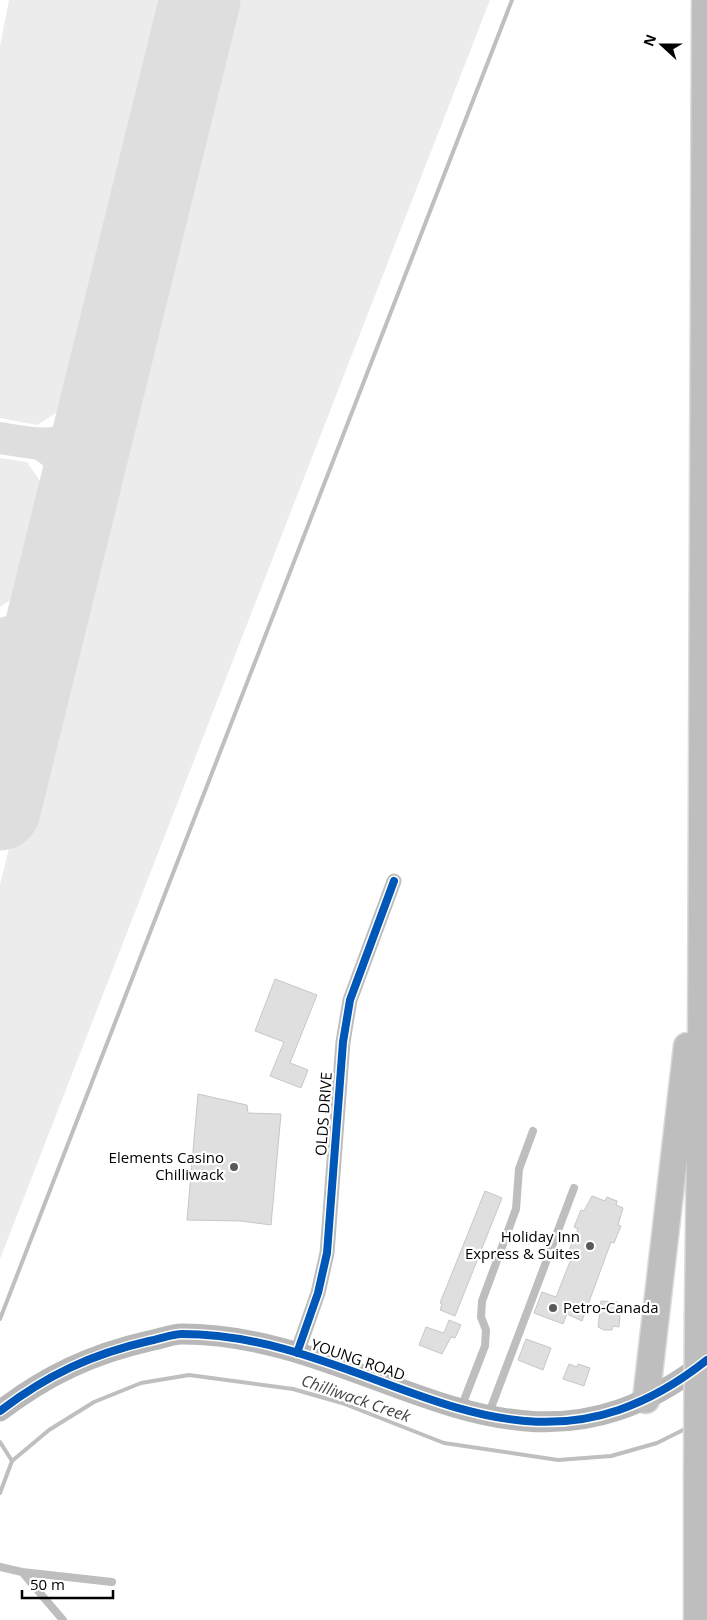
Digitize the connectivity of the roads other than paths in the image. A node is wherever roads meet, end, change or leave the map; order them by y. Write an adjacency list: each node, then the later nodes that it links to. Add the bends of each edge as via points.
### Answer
1 (705, 0): 2 (highway)
2 (700, 826): 8 (highway, via 692,998); 16 (highway, bridge)
3 (394, 881): 6 (street, OLDS DRIVE, via 350,1000 343,1042 326,1253 318,1292)
4 (533, 1132): 9 (lane, via 519,1169 516,1209 482,1301 485,1346)
5 (574, 1188): 11 (lane)
6 (297, 1354): 9 (main road, YOUNG ROAD); 10 (main road, YOUNG ROAD, via 242,1339 181,1334 113,1349 70,1366)
7 (707, 1360): 8 (main road, YOUNG ROAD)
8 (646, 1400): 11 (main road, YOUNG ROAD, via 614,1413 582,1420 540,1422)
9 (460, 1410): 11 (main road, YOUNG ROAD)
10 (0, 1411)
11 (488, 1416)
12 (0, 1567): 13 (lane)
13 (22, 1572): 14 (lane); 15 (lane)
14 (112, 1582)
15 (63, 1620)
16 (697, 1620)

